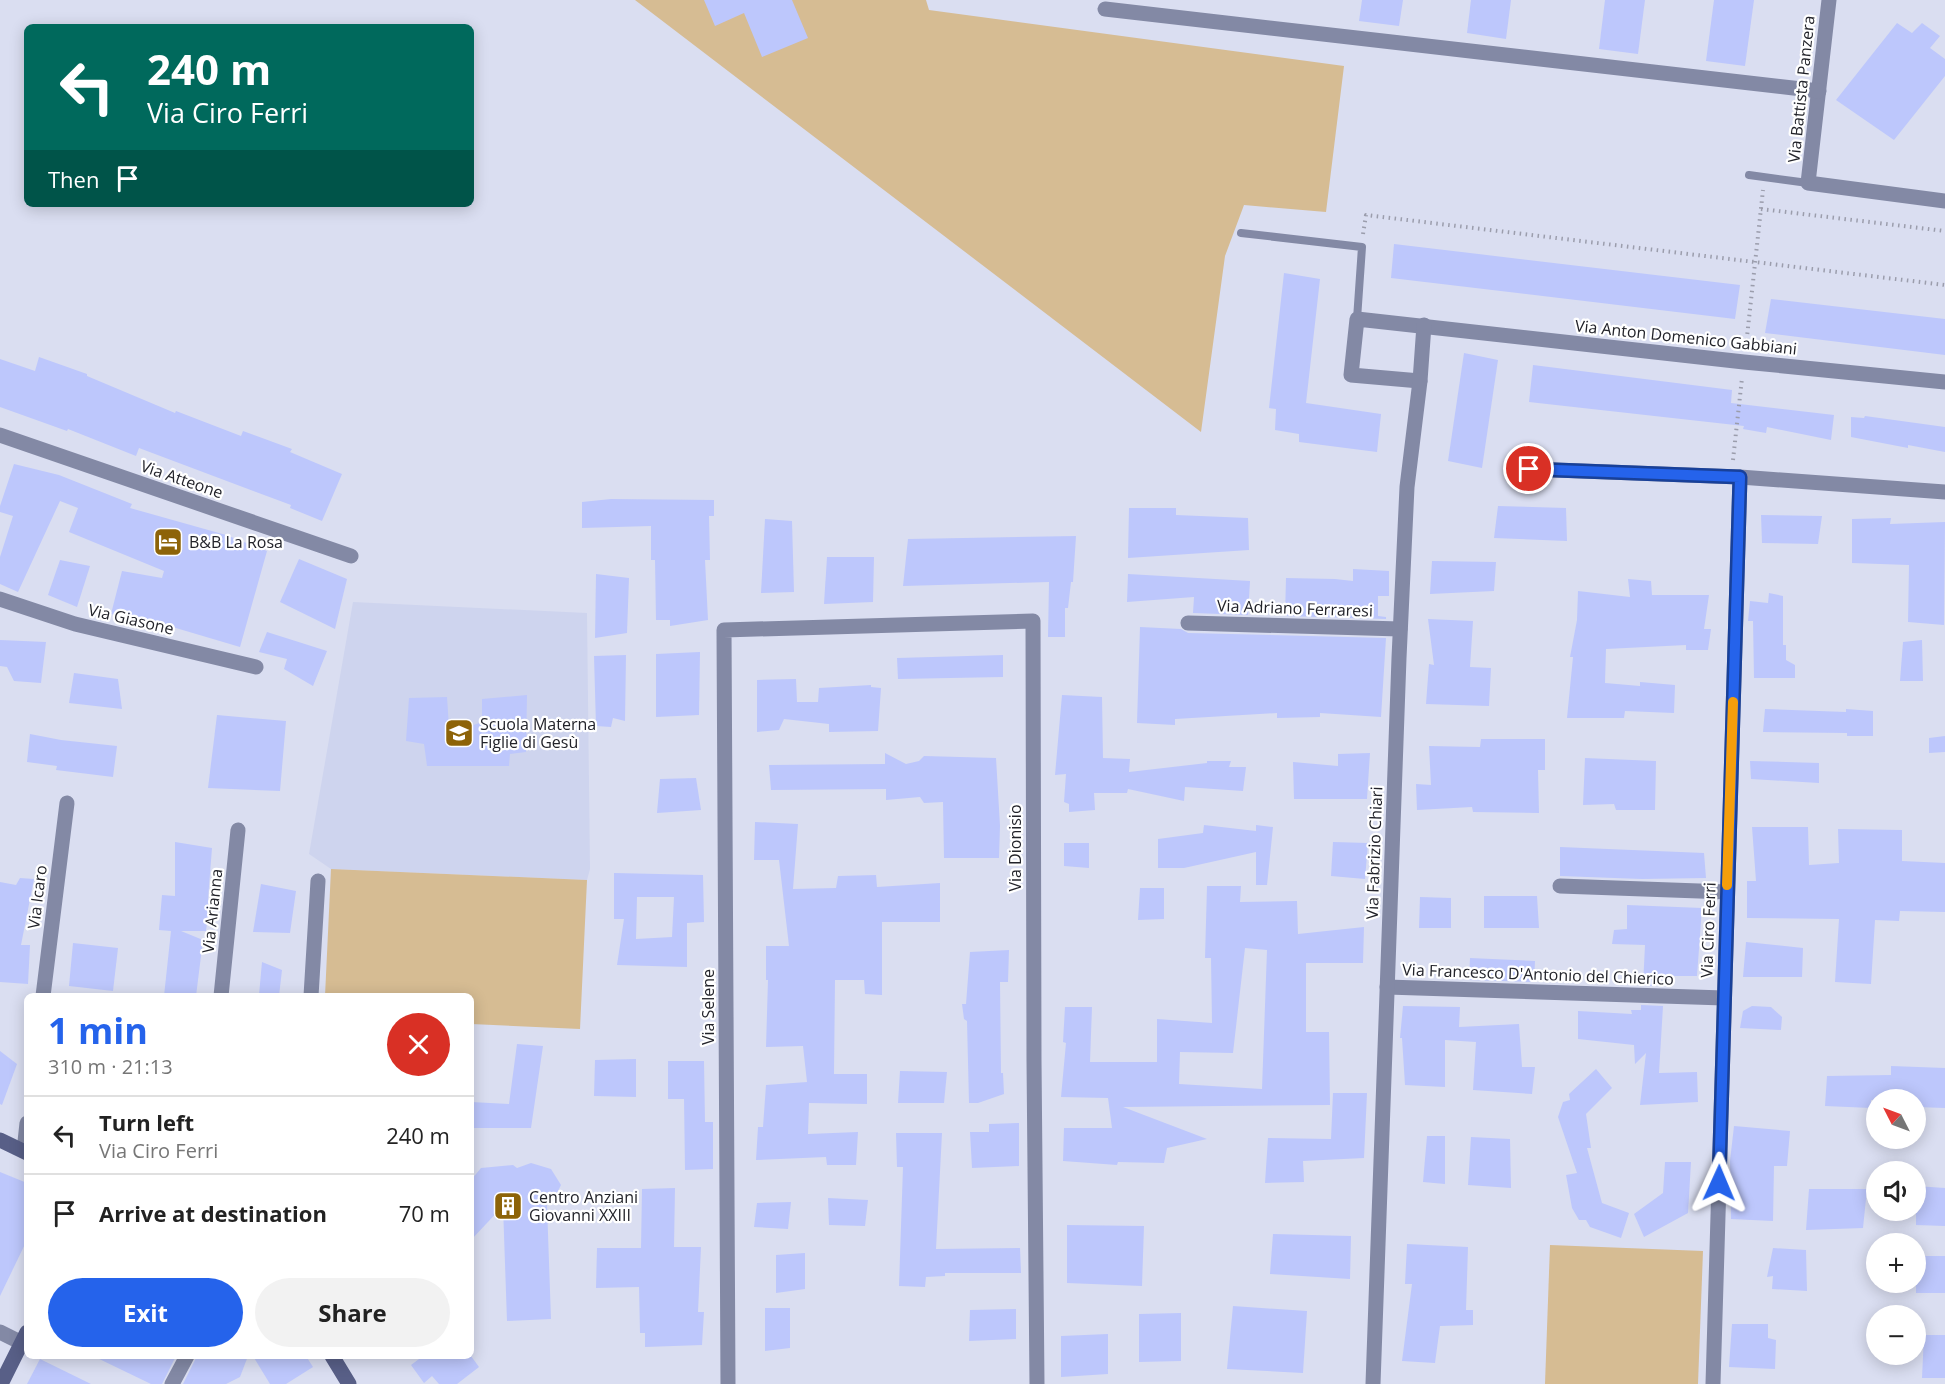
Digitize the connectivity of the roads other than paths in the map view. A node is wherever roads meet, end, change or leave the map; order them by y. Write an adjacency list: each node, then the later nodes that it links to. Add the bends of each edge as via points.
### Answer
1 (1829, 0): 3 (street, Via Battista Panzera)
2 (1105, 9): 3 (street)
3 (1819, 91): 5 (street, Via Battista Panzera)
4 (1749, 175): 5 (lane)
5 (1809, 183): 6 (street)
6 (1945, 201)
7 (1241, 233): 8 (lane, via 1362,247)
8 (1357, 319): 9 (street, Via Anton Domenico Gabbiani); 10 (street, via 1351,375)
9 (1424, 325): 10 (street, Via Fabrizio Chiari); 11 (street, Via Anton Domenico Gabbiani)
10 (1420, 381): 19 (street, Via Fabrizio Chiari, via 1407,487)
11 (1945, 382)
12 (0, 435): 16 (street, Via Atteone)
13 (1529, 469): 14 (street)
14 (1736, 477): 15 (street); 26 (street, Via Ciro Ferri)
15 (1945, 492)
16 (351, 556)
17 (0, 599): 21 (street, Via Giasone, via 75,624)
18 (1188, 623): 19 (street, Via Adriano Ferraresi)
19 (1400, 629): 27 (street, Via Fabrizio Chiari)
20 (724, 630): 41 (street, Via Selene); 42 (street, Via Dionisio, via 1033,621)
21 (256, 667)
22 (67, 802): 28 (street, Via Icaro)
23 (238, 830): 29 (street, Via Arianna)
24 (318, 881): 30 (street)
25 (1560, 886): 26 (street)
26 (1727, 892): 31 (street, Via Ciro Ferri)
27 (1387, 987): 31 (street, Via Francesco D'Antonio del Chierico); 43 (street, Via Fabrizio Chiari)
28 (43, 993)
29 (221, 993)
30 (311, 993)
31 (1724, 998): 44 (street, Via Ciro Ferri)
32 (0, 1140): 33 (street)
33 (24, 1152)
34 (0, 1332): 35 (street)
35 (24, 1337): 38 (street)
36 (185, 1359): 39 (street)
37 (334, 1359): 40 (street)
38 (2, 1384)
39 (172, 1384)
40 (349, 1384)
41 (728, 1384)
42 (1037, 1384)
43 (1373, 1384)
44 (1713, 1384)

